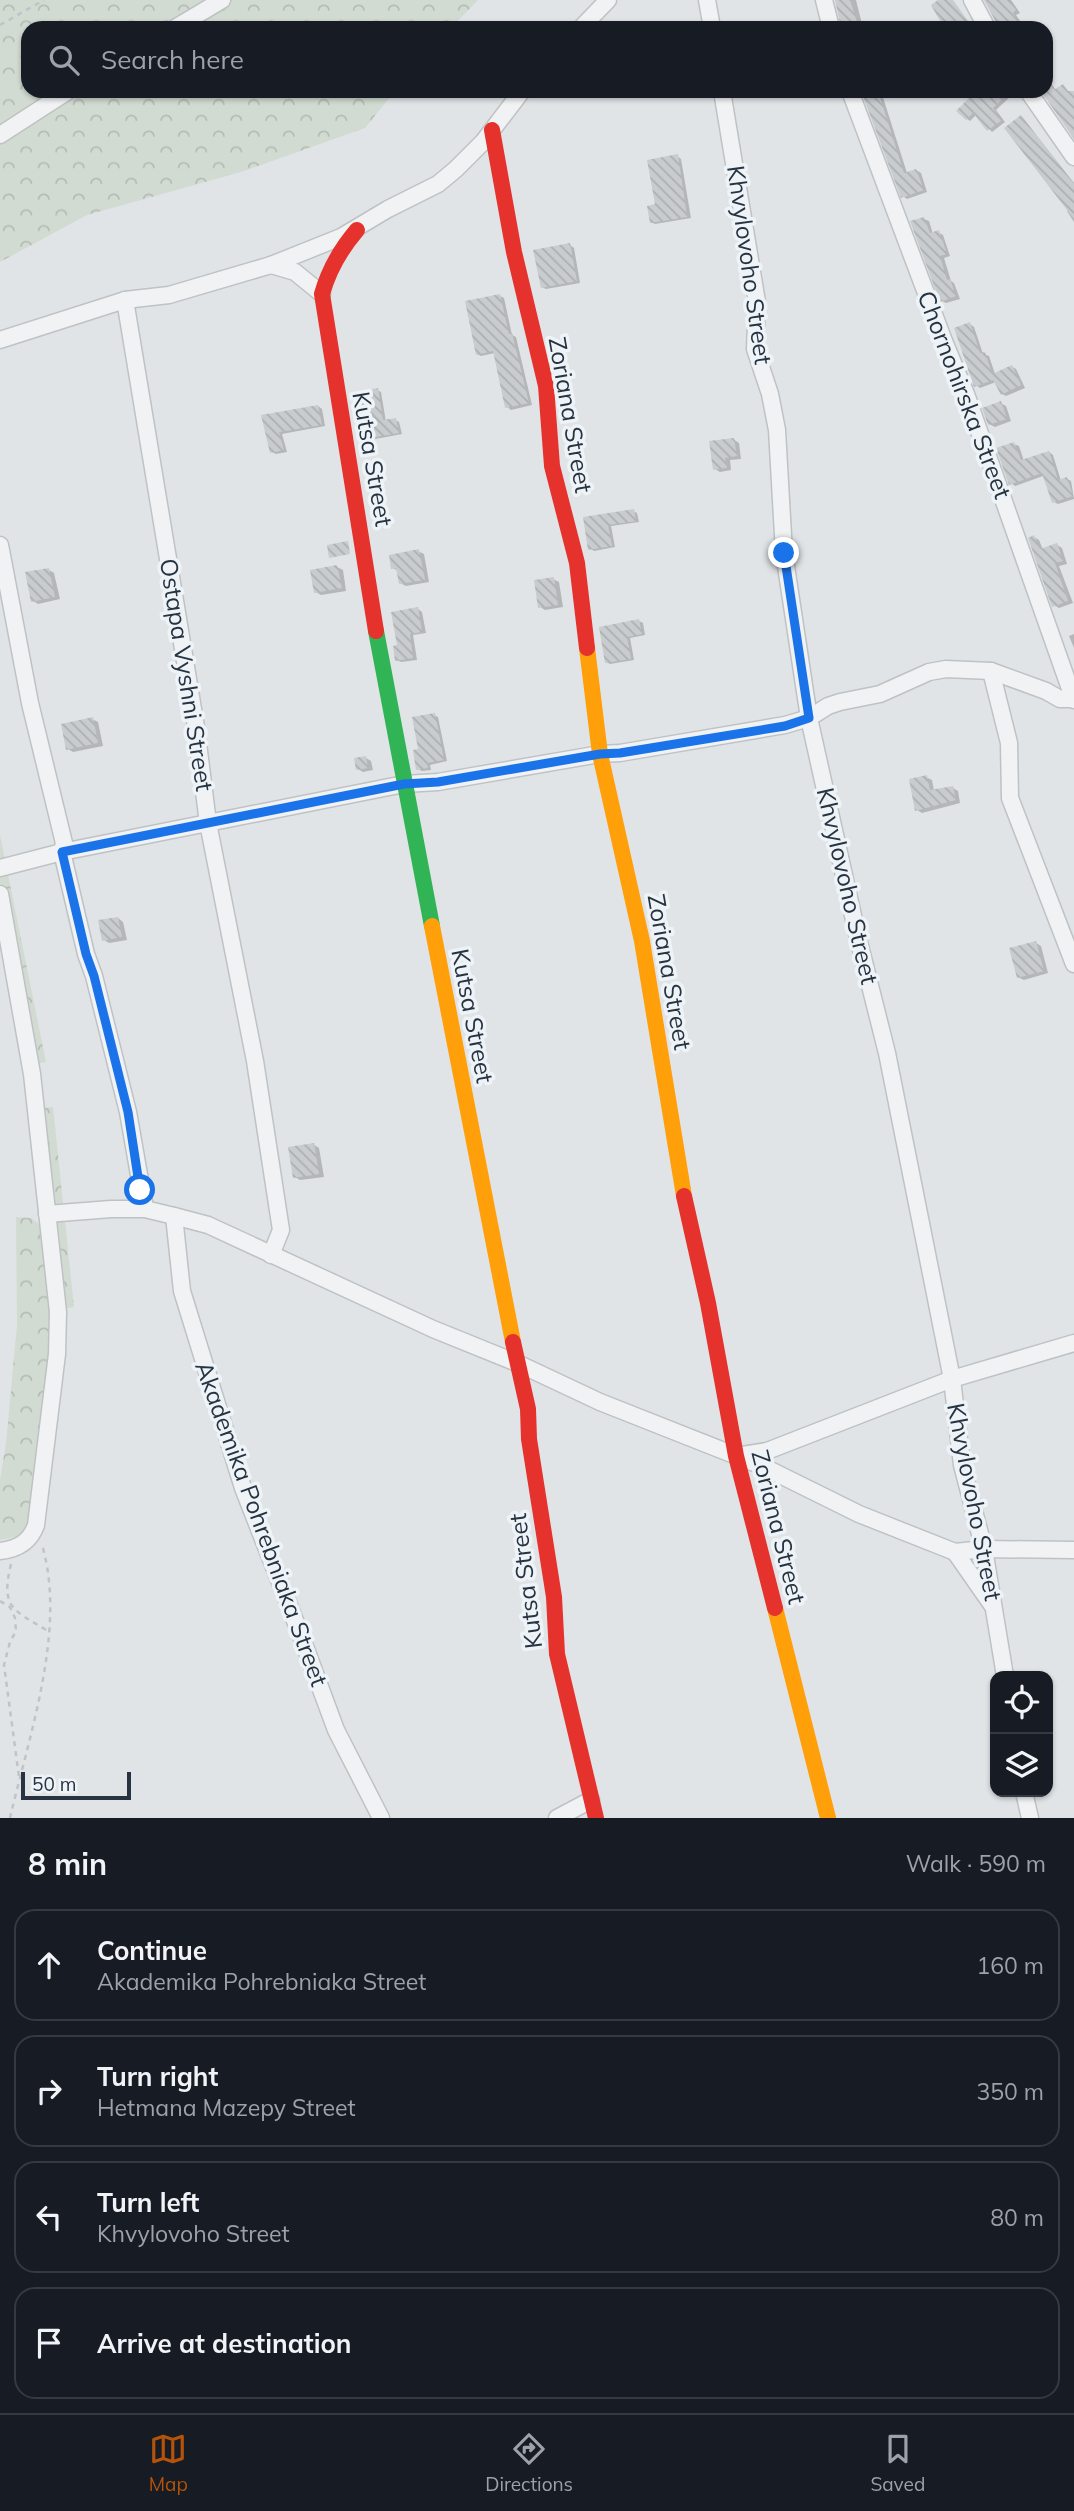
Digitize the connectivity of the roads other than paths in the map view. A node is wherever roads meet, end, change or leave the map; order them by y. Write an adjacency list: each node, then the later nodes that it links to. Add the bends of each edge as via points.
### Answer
1 (222, 0): 6 (street)
2 (608, 0): 7 (street)
3 (707, 0): 8 (street)
4 (824, 0): 9 (street)
5 (972, 0): 10 (street)
6 (187, 21)
7 (588, 21)
8 (711, 21)
9 (829, 21)
10 (983, 21)
11 (57, 98): 17 (street)
12 (517, 98): 16 (street)
13 (723, 98): 28 (street, Khvylovoho Street, via 757,302 755,349 776,421 784,553)
14 (852, 98): 27 (street, Chornohirska Street, via 966,394)
15 (1033, 98): 18 (street)
16 (492, 130): 19 (street, via 438,184); 29 (street, Zoriana Street, via 514,252 546,386 552,466 578,564)
17 (0, 135)
18 (1074, 157)
19 (357, 230): 20 (street); 21 (street, Kutsa Street, via 328,273)
20 (271, 265): 21 (street, via 295,272); 22 (street, via 169,295)
21 (322, 294): 30 (street, Kutsa Street)
22 (125, 300): 23 (street); 31 (street, Ostapa Vyshni Street)
23 (0, 340)
24 (0, 545): 25 (street)
25 (4, 587): 32 (street, via 64,843)
26 (991, 671): 27 (street, via 1060,699); 28 (street, via 929,673 880,694 828,706); 35 (street, via 1009,743 1010,797)
27 (1074, 699)
28 (809, 718): 29 (street, via 785,726); 42 (street, Khvylovoho Street, via 887,1053)
29 (600, 754): 30 (street); 43 (street, Zoriana Street, via 642,941 681,1181)
30 (404, 784): 31 (street); 41 (street, Kutsa Street)
31 (208, 824): 32 (street); 39 (street, Ostapa Vyshni Street, via 255,1061 281,1230)
32 (62, 852): 33 (street); 36 (street, via 128,1112)
33 (0, 868)
34 (0, 894): 37 (street, via 32,1074)
35 (1074, 964)
36 (145, 1209): 37 (street); 38 (street)
37 (47, 1214): 46 (street, via 59,1334 36,1525 32,1537 21,1546)
38 (174, 1216): 39 (street, via 208,1225); 52 (street, Akademika Pohrebniaka Street, via 182,1292 243,1488 335,1730)
39 (271, 1255): 41 (street)
40 (1074, 1343): 42 (street)
41 (517, 1363): 43 (street); 51 (street, Kutsa Street, via 528,1409 554,1597 557,1654)
42 (952, 1379): 43 (street, via 777,1447); 44 (street, Khvylovoho Street, via 962,1465)
43 (736, 1456): 47 (street, via 859,1514); 55 (street, Zoriana Street)
44 (984, 1549): 45 (street); 47 (street); 48 (street, Khvylovoho Street)
45 (1074, 1550)
46 (0, 1551)
47 (955, 1552): 48 (street)
48 (994, 1608): 49 (street, Khvylovoho Street)
49 (1004, 1671)
50 (1025, 1797): 56 (street)
51 (591, 1800): 53 (street); 54 (street, Kutsa Street)
52 (381, 1818)
53 (557, 1818)
54 (596, 1818)
55 (828, 1818)
56 (1030, 1818)

